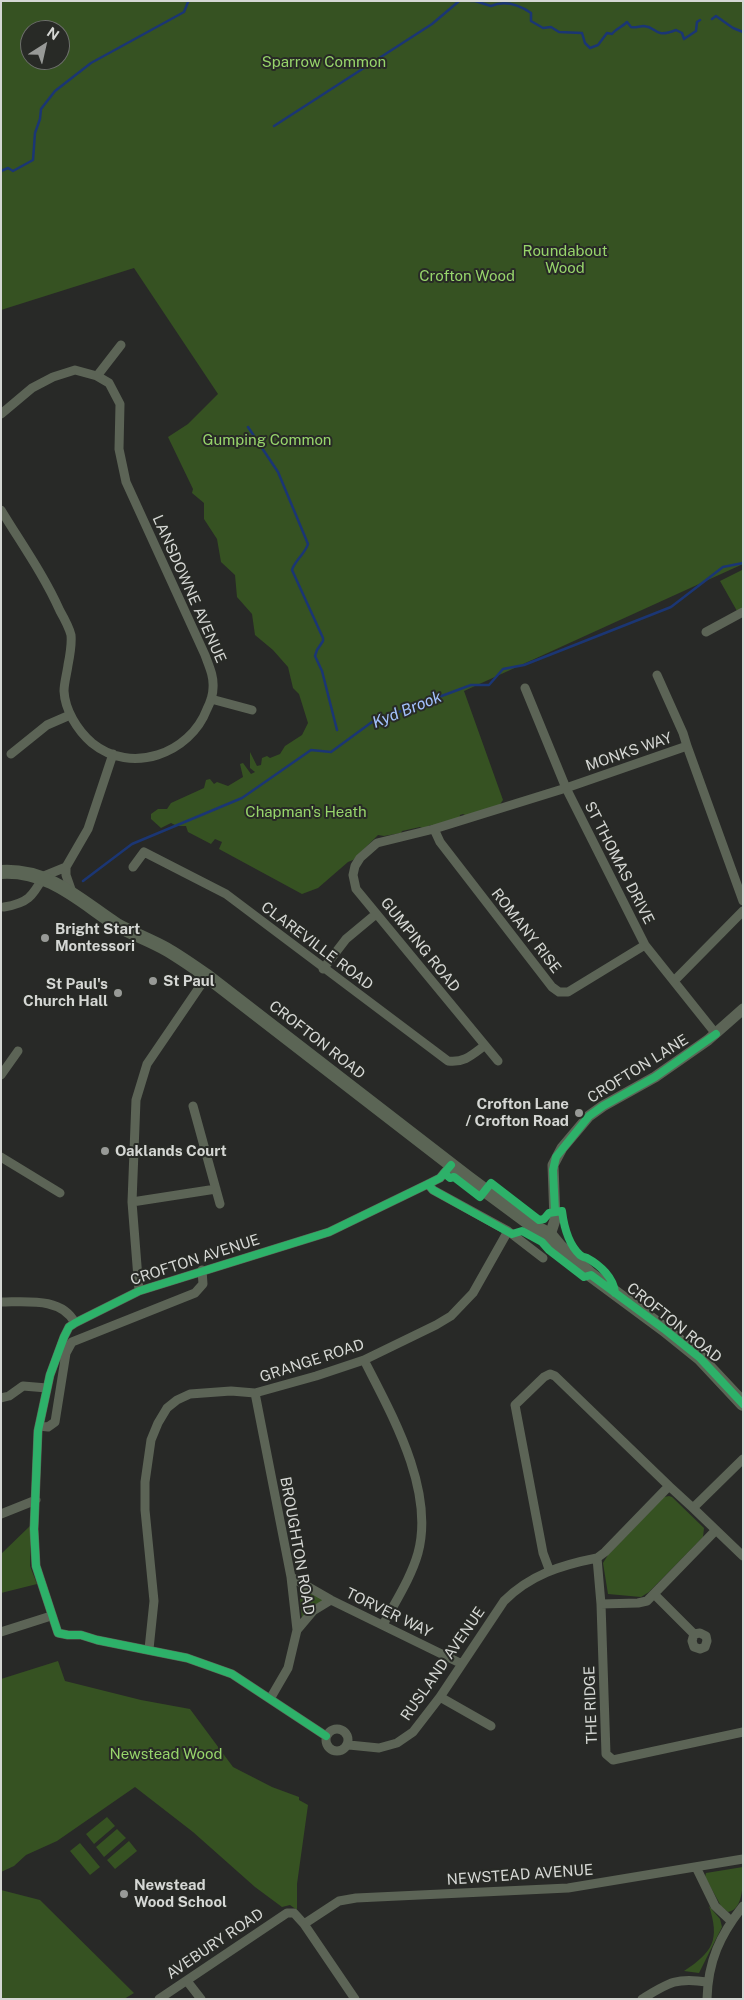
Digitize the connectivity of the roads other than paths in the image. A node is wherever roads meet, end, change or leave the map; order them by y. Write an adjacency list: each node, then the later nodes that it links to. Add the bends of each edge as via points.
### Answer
1 (122, 345): 2 (street)
2 (97, 376): 3 (street, via 75,370 53,377 32,388); 9 (street, LANSDOWNE AVENUE, via 108,384 120,404 119,449 126,482 205,655 212,676)
3 (1, 414)
4 (1, 510): 11 (street, via 53,593 71,634 64,690)
5 (743, 612): 6 (street)
6 (706, 632)
7 (657, 675): 12 (street)
8 (525, 688): 15 (street, ST THOMAS DRIVE)
9 (211, 699): 10 (street); 14 (street, LANSDOWNE AVENUE, via 198,728 170,752 141,759)
10 (252, 710)
11 (70, 715): 13 (street, via 48,725); 14 (street, LANSDOWNE AVENUE, via 92,743)
12 (687, 746): 15 (street, MONKS WAY); 22 (street, MONKS WAY)
13 (11, 754)
14 (113, 754): 17 (street, via 88,829)
15 (566, 788): 16 (street); 26 (street, ST THOMAS DRIVE)
16 (434, 829): 25 (street, GUMPING ROAD, via 377,843 360,858 353,875 356,889); 26 (street, ROMANY RISE, via 440,842 552,987 560,992 568,992)
17 (66, 867): 20 (street); 21 (street)
18 (133, 867): 27 (street, CLAREVILLE ROAD, via 144,852 226,894)
19 (1, 872): 20 (main road, CROFTON ROAD, via 18,871)
20 (43, 878): 21 (main road, CROFTON ROAD); 23 (street, via 22,904)
21 (73, 895): 28 (main road, CROFTON ROAD, via 119,926 166,949)
22 (743, 901)
23 (4, 907)
24 (743, 911): 29 (street)
25 (376, 914): 27 (street, via 346,939); 32 (street, GUMPING ROAD)
26 (645, 944): 29 (street, ST THOMAS DRIVE)
27 (323, 968): 32 (street, CLAREVILLE ROAD, via 448,1061 467,1059)
28 (207, 976): 38 (main road, CROFTON ROAD); 42 (street, via 147,1064 136,1100)
29 (674, 981): 31 (street, ST THOMAS DRIVE)
30 (743, 1009): 31 (street, CROFTON LANE)
31 (716, 1034): 45 (street, CROFTON LANE, via 589,1116 568,1141 553,1165 555,1220)
32 (484, 1046): 34 (street, GUMPING ROAD)
33 (18, 1051): 35 (street)
34 (498, 1061)
35 (1, 1075)
36 (193, 1106): 40 (street)
37 (1, 1157): 41 (street)
38 (451, 1165): 39 (street, CROFTON AVENUE, via 440,1178); 45 (main road, CROFTON ROAD)
39 (428, 1184): 44 (street, via 433,1190); 47 (street, CROFTON AVENUE, via 329,1232)
40 (216, 1189): 42 (street); 43 (street)
41 (60, 1193)
42 (132, 1202): 48 (street)
43 (220, 1204)
44 (508, 1231): 46 (street); 51 (street, GRANGE ROAD, via 473,1292 451,1316)
45 (550, 1236): 55 (main road, CROFTON ROAD, via 591,1275 700,1358)
46 (543, 1258)
47 (202, 1270): 48 (street, CROFTON AVENUE); 56 (street, CROFTON AVENUE, via 203,1284 195,1293 72,1342 66,1353 55,1422 48,1427)
48 (139, 1291): 50 (street, CROFTON AVENUE)
49 (1, 1302): 50 (street, via 55,1305 71,1314)
50 (75, 1323): 52 (street, via 64,1337)
51 (364, 1360): 53 (street, GRANGE ROAD); 71 (street, via 406,1450 418,1488 423,1524 418,1555)
52 (46, 1388): 54 (street, via 23,1386); 56 (street)
53 (255, 1394): 66 (street, BROUGHTON ROAD); 75 (street, GRANGE ROAD, via 231,1391 190,1394 176,1400 158,1423 151,1440 145,1482 154,1601)
54 (1, 1398)
55 (743, 1404)
56 (39, 1426): 59 (street)
57 (743, 1459): 60 (street)
58 (669, 1486): 60 (street); 64 (street); 65 (street, via 555,1376 544,1376 515,1405 543,1553)
59 (36, 1500): 61 (street); 70 (street, via 36,1566)
60 (693, 1508): 62 (street)
61 (1, 1514)
62 (716, 1530): 63 (street); 67 (street)
63 (743, 1556)
64 (597, 1558): 65 (street, RUSLAND AVENUE); 69 (street)
65 (549, 1569): 76 (street, RUSLAND AVENUE, via 504,1600)
66 (291, 1578): 68 (street, TORVER WAY); 72 (street, BROUGHTON ROAD)
67 (655, 1595): 69 (street, via 638,1603); 74 (street)
68 (332, 1600): 71 (street, TORVER WAY); 72 (street, TORVER WAY, via 313,1611)
69 (601, 1604): 80 (street, THE RIDGE, via 606,1754 613,1760)
70 (51, 1616): 73 (street); 75 (street, RUSLAND AVENUE, via 58,1632)
71 (383, 1625): 76 (street, TORVER WAY)
72 (297, 1630): 78 (street, BROUGHTON ROAD, via 288,1668)
73 (1, 1632)
74 (694, 1634)
75 (149, 1649): 78 (street, RUSLAND AVENUE, via 232,1674)
76 (462, 1664): 77 (street, RUSLAND AVENUE)
77 (440, 1697): 79 (street); 82 (street, RUSLAND AVENUE, via 413,1732 397,1744 380,1748)
78 (270, 1699): 81 (street, RUSLAND AVENUE)
79 (491, 1726)
80 (743, 1732)
81 (326, 1736): 82 (street, RUSLAND AVENUE, via 326,1744 332,1750 338,1751); 82 (street, via 330,1731 345,1731)
82 (349, 1745)
83 (743, 1859): 84 (street, NEWSTEAD AVENUE)
84 (696, 1867): 86 (street, via 715,1906); 87 (street, NEWSTEAD AVENUE, via 568,1888 356,1898 339,1901)
85 (743, 1906): 86 (street)
86 (731, 1921): 89 (street, via 713,1956)
87 (304, 1924): 88 (street, AVEBURY ROAD, via 294,1913 287,1912); 92 (street)
88 (187, 1981): 90 (street, AVEBURY ROAD); 91 (street)
89 (708, 1982): 93 (street, via 675,1981); 94 (street)
90 (159, 1999)
91 (201, 1999)
92 (355, 1999)
93 (642, 1999)
94 (707, 1999)

